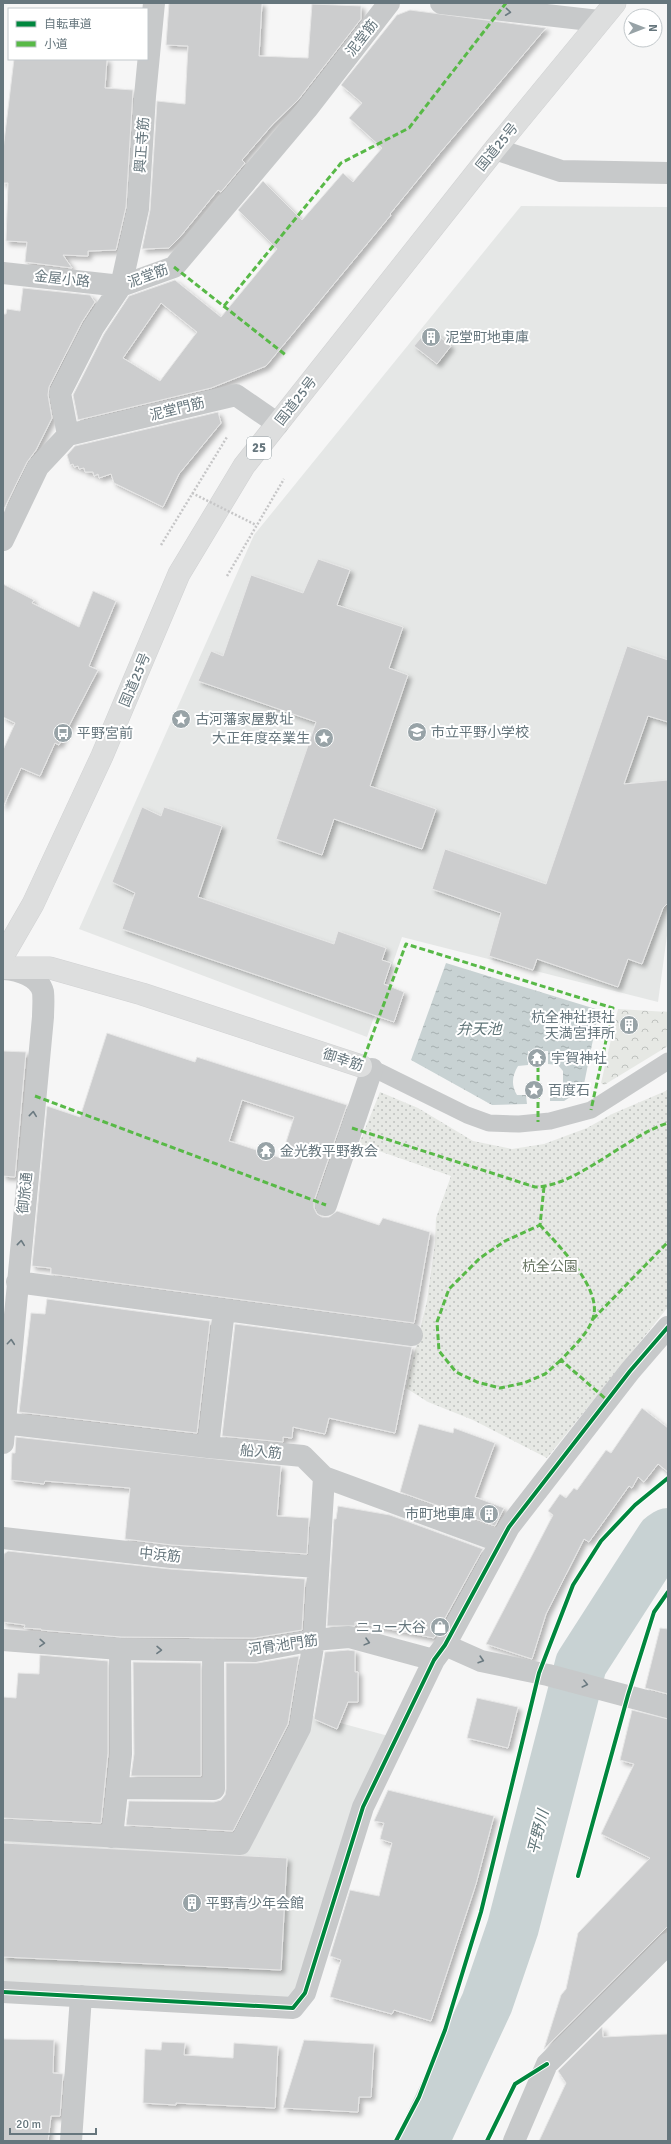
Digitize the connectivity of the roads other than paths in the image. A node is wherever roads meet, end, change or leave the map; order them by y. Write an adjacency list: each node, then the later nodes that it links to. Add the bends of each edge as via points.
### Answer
1 (154, 3): 9 (street, 興正寺筋, via 138,209)
2 (389, 3): 9 (street, 泥堂筋, via 307,109 174,267)
3 (441, 3): 5 (street, one-way to 5)
4 (615, 3): 5 (main road, 国道25号 / 25)
5 (599, 21): 6 (main road, 国道25号 / 25)
6 (495, 149): 7 (street, via 561,171); 10 (main road, 国道25号 / 25)
7 (668, 172)
8 (3, 273): 9 (street, 金屋小路)
9 (121, 286): 11 (street, 泥堂筋, via 93,328 60,394)
10 (278, 424): 11 (street, 泥堂門筋, via 236,395); 13 (main road, 国道25号 / 25, via 244,466 179,574 102,756 33,904)
11 (68, 435): 12 (street, via 38,467)
12 (3, 540)
13 (3, 956)
14 (3, 968): 16 (main road, 御幸筋, via 50,968 142,994); 18 (street, 御旅通, one-way to 14, via 43,1017 43,991 26,974)
15 (668, 1061): 16 (lane, 御幸筋, via 591,1110 550,1121 519,1124 489,1123 467,1115)
16 (367, 1068): 17 (street)
17 (326, 1205)
18 (17, 1282): 19 (street); 22 (street, 御旅通, one-way to 18)
19 (224, 1310): 21 (street); 23 (street)
20 (668, 1327): 26 (street, via 630,1371 509,1527)
21 (412, 1336)
22 (3, 1430): 23 (street, 船入筋)
23 (208, 1447): 24 (street, 船入筋, via 304,1456)
24 (324, 1477): 26 (street, 船入筋); 27 (street)
25 (3, 1538): 27 (street, 中浜筋, via 171,1557)
26 (501, 1542): 32 (street)
27 (318, 1566): 29 (street)
28 (3, 1640): 30 (street, 河骨池門筋, one-way to 30)
29 (314, 1640): 31 (street, 河骨池門筋, via 255,1651); 32 (street, 河骨池門筋, one-way to 32, via 349,1637); 36 (street, via 300,1728 240,1844)
30 (120, 1649): 31 (street, 河骨池門筋, one-way to 31); 34 (street, via 121,1754)
31 (213, 1650): 34 (street, via 214,1789)
32 (440, 1653): 33 (street, 河骨池門筋, one-way to 33, via 548,1675); 39 (street, via 363,1807 305,1994 293,2008)
33 (668, 1707)
34 (117, 1788): 36 (street)
35 (3, 1830): 36 (street)
36 (112, 1837)
37 (668, 1944): 41 (street, via 547,2064)
38 (3, 1992): 39 (street)
39 (81, 1996): 40 (street)
40 (71, 2141)
41 (514, 2141)

